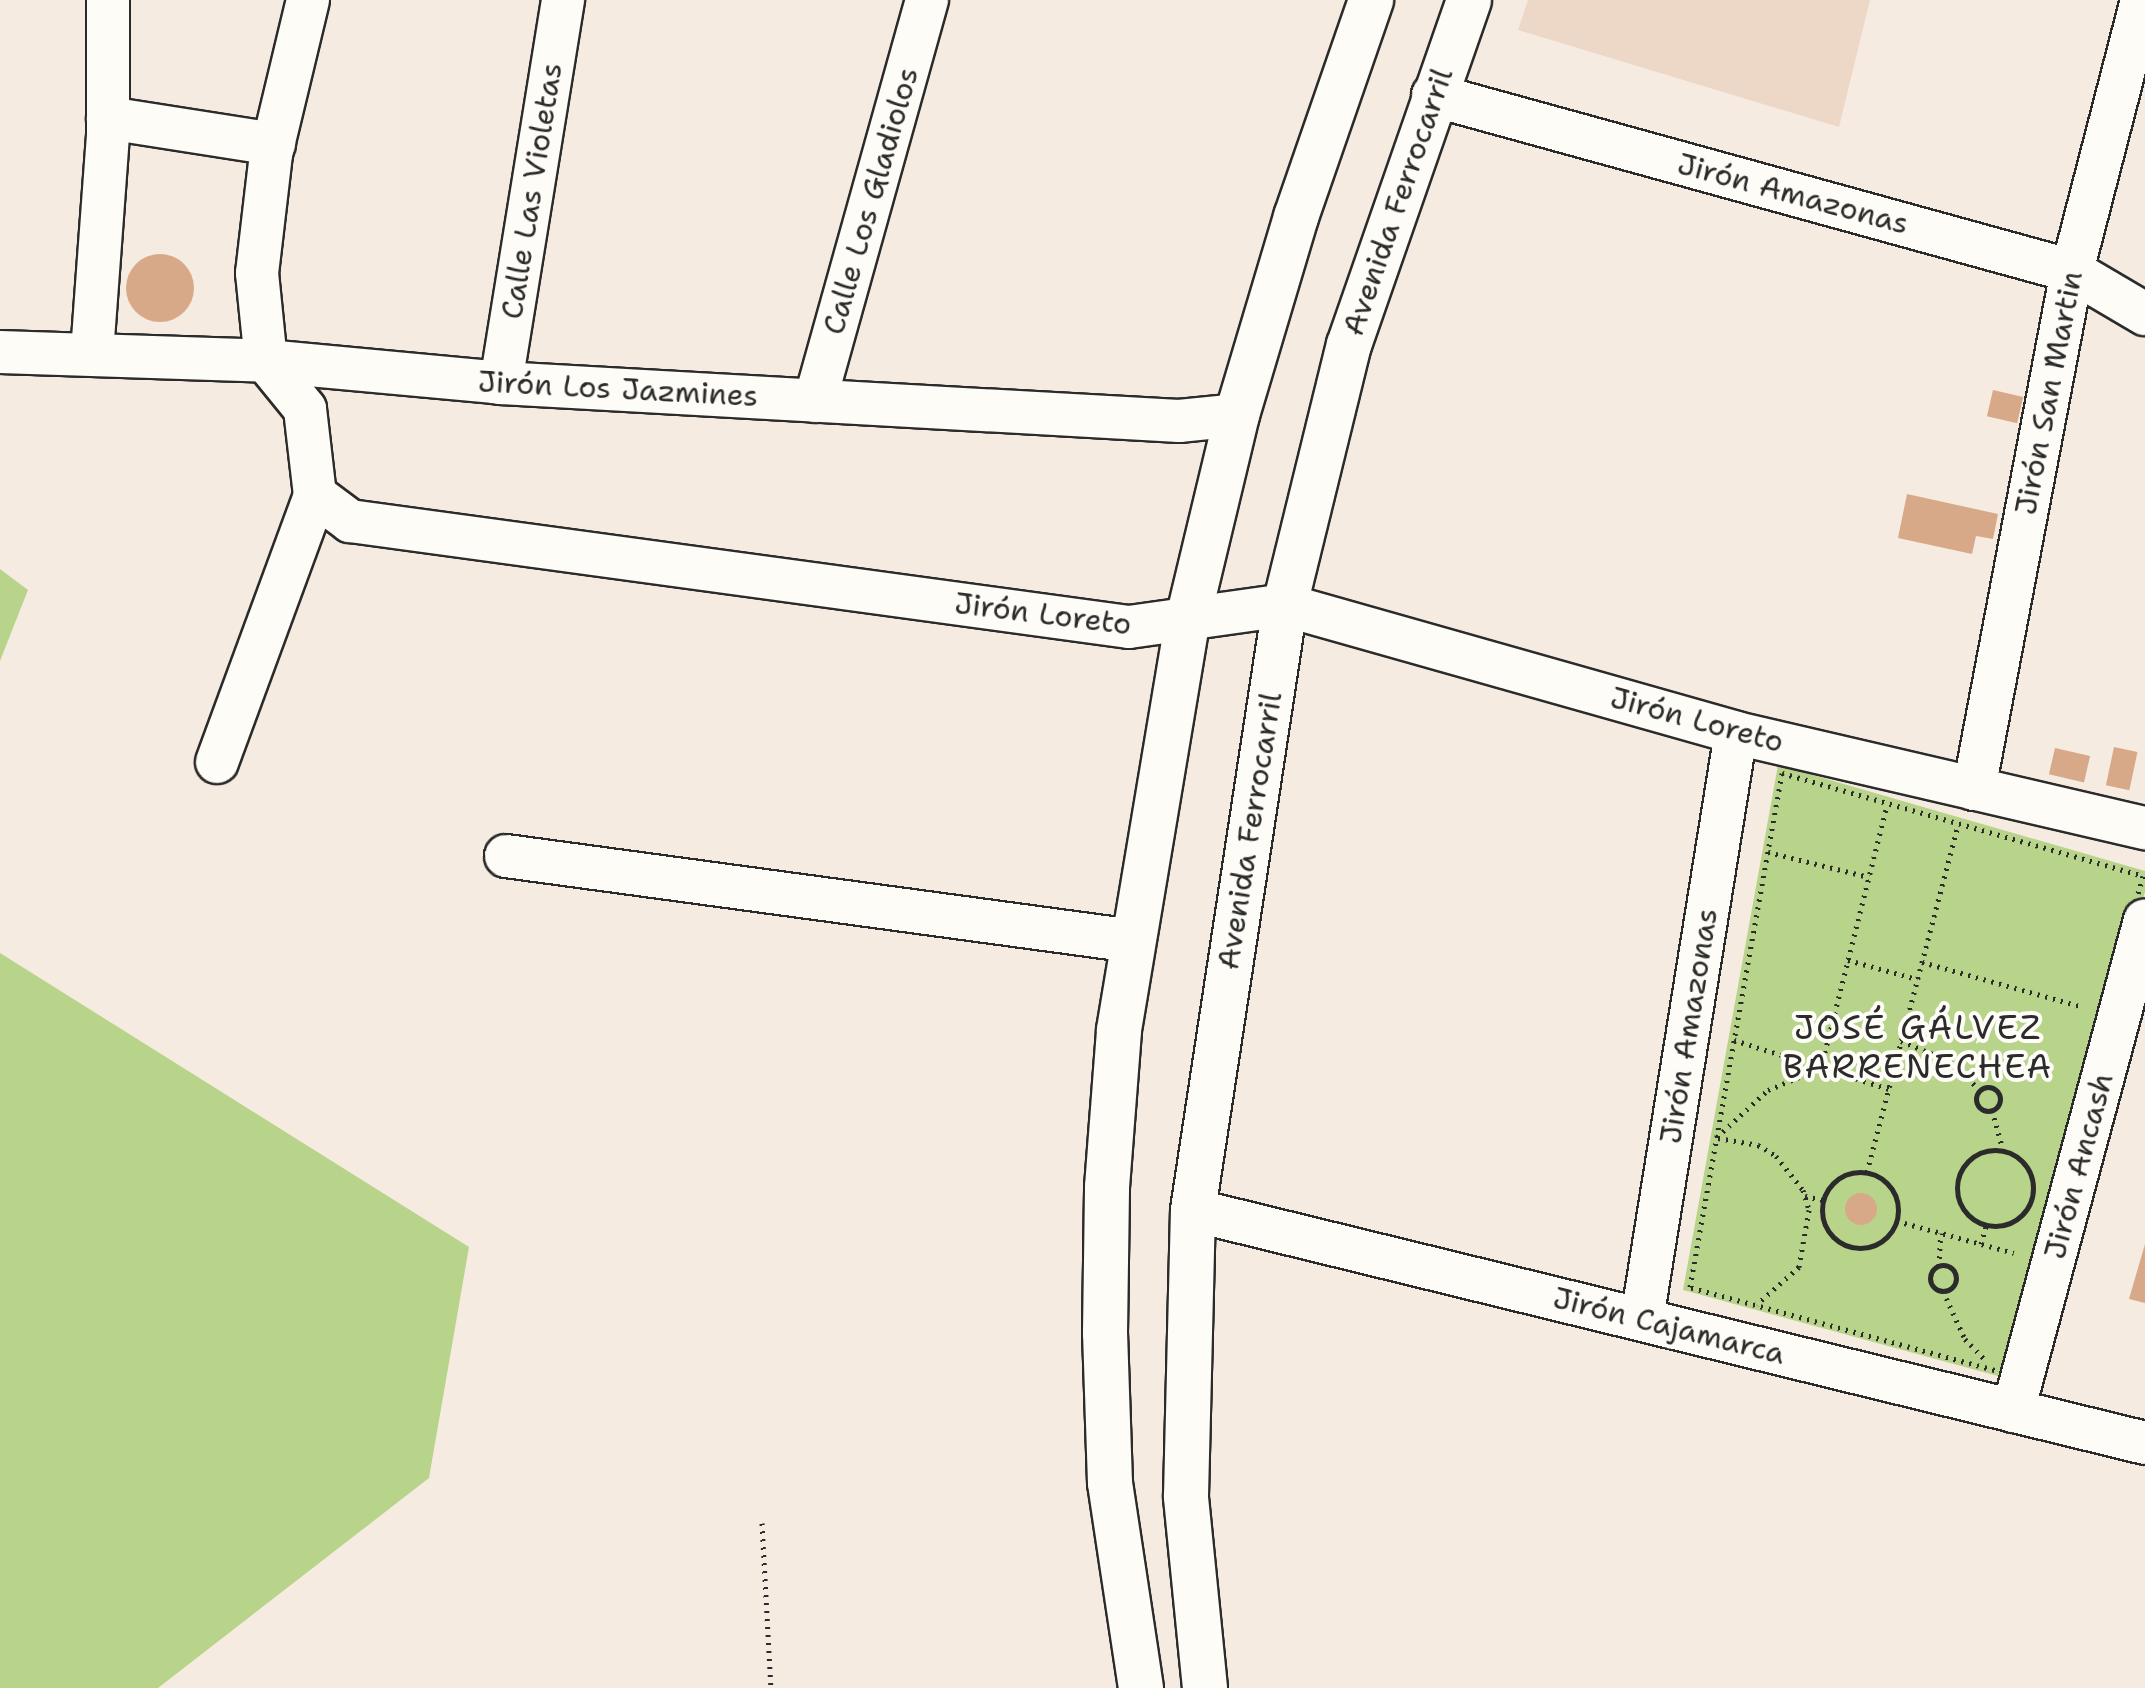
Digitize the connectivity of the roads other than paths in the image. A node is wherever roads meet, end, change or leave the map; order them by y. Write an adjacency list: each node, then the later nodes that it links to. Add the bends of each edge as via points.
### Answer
1 (108, 0): 9 (street)
2 (308, 0): 10 (street)
3 (563, 0): 16 (street, Calle Las Violetas)
4 (927, 0): 17 (street, Calle Los Gladiolos)
5 (1371, 0): 18 (street, via 1296,217)
6 (1469, 0): 8 (street, Avenida Ferrocarril)
7 (2142, 0): 11 (street, Jirón San Martin)
8 (1433, 95): 11 (street, Jirón Amazonas); 20 (street, Avenida Ferrocarril, via 1349,345)
9 (108, 118): 10 (street); 14 (street)
10 (274, 144): 15 (street, via 257,273)
11 (2072, 271): 12 (street, Jirón Amazonas); 24 (street, Jirón San Martin)
12 (2145, 314)
13 (0, 352): 14 (street, Jirón Los Jazmines)
14 (92, 353): 15 (street, Jirón Los Jazmines)
15 (266, 361): 16 (street, Jirón Los Jazmines); 19 (street, via 305,409)
16 (501, 383): 17 (street, Jirón Los Jazmines)
17 (815, 401): 18 (street, Jirón Los Jazmines, via 1179,421)
18 (1237, 415): 21 (street)
19 (315, 495): 21 (street, Jirón Loreto, via 350,521 1129,627); 23 (street)
20 (1285, 605): 21 (street, Jirón Loreto); 22 (street, Jirón Loreto); 29 (street, Avenida Ferrocarril)
21 (1187, 623): 28 (street)
22 (1736, 733): 24 (street, Jirón Loreto); 30 (street, Jirón Amazonas)
23 (217, 762)
24 (1969, 813): 25 (street, Jirón Loreto)
25 (2145, 828)
26 (506, 856): 28 (street)
27 (2145, 920): 31 (street, Jirón Ancash)
28 (1133, 941): 33 (street, via 1107,1187 1105,1333 1110,1483)
29 (1193, 1210): 30 (street, Jirón Cajamarca); 34 (street, Avenida Ferrocarril, via 1186,1496)
30 (1642, 1319): 31 (street, Jirón Cajamarca)
31 (2008, 1391): 32 (street, Jirón Cajamarca)
32 (2145, 1443)
33 (1141, 1688)
34 (1205, 1688)

